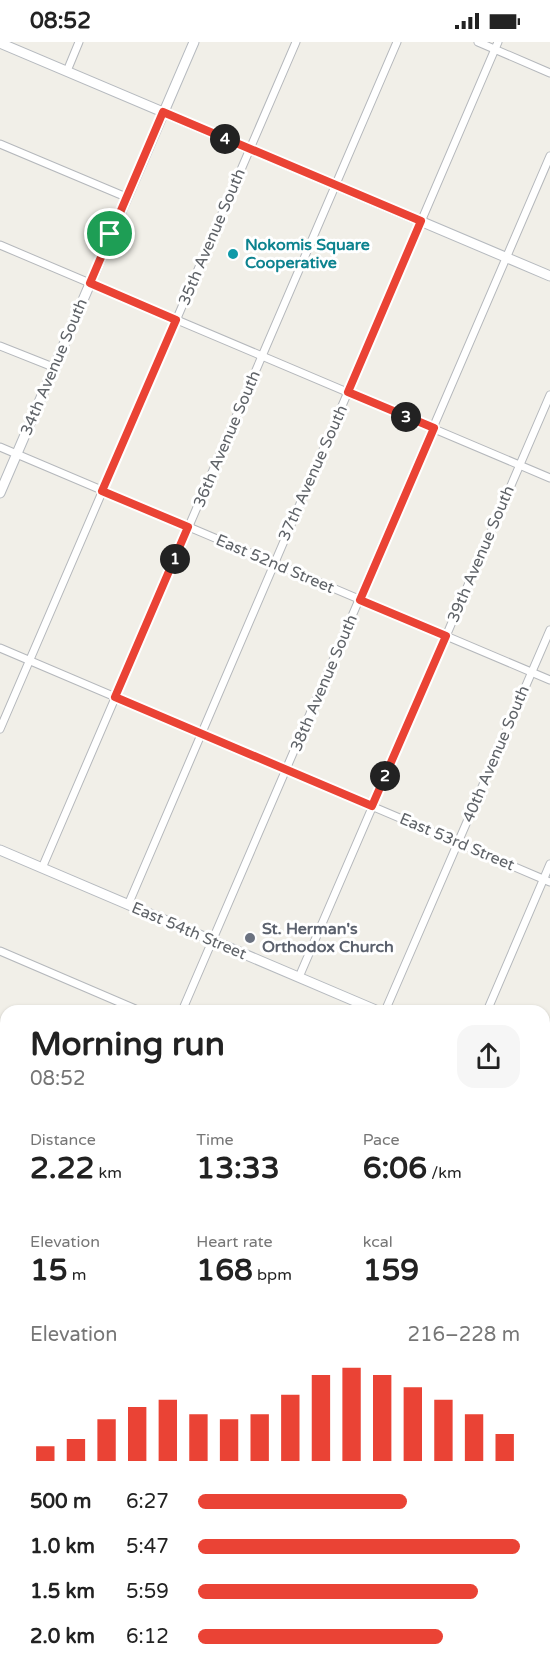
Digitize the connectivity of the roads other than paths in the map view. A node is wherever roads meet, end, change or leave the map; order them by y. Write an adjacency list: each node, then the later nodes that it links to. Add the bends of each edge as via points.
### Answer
1 (80, 42): 8 (street)
2 (194, 42): 10 (street, 34th Avenue South)
3 (296, 42): 12 (street, 35th Avenue South)
4 (397, 42): 14 (street, 36th Avenue South)
5 (478, 42): 7 (street)
6 (0, 43): 8 (street)
7 (496, 45): 9 (street); 16 (street, 37th Avenue South)
8 (67, 71): 10 (street)
9 (550, 73)
10 (163, 112): 12 (street); 15 (street, 34th Avenue South)
11 (0, 144): 15 (street)
12 (249, 149): 14 (street); 21 (street, 35th Avenue South)
13 (550, 156): 18 (street, 38th Avenue South)
14 (335, 185): 16 (street); 23 (street, 36th Avenue South)
15 (126, 197): 20 (street, 34th Avenue South)
16 (421, 221): 18 (street); 25 (street, 37th Avenue South)
17 (0, 245): 20 (street)
18 (507, 258): 19 (street); 27 (street, 38th Avenue South)
19 (550, 276)
20 (90, 283): 21 (street); 24 (street, 34th Avenue South)
21 (176, 320): 23 (street); 32 (street, 35th Avenue South)
22 (0, 346): 24 (street)
23 (262, 356): 25 (street); 34 (street, 36th Avenue South)
24 (53, 367): 29 (street, 34th Avenue South)
25 (348, 392): 27 (street); 35 (street, 37th Avenue South)
26 (550, 395): 30 (street, 39th Avenue South)
27 (434, 428): 30 (street); 36 (street, 38th Avenue South)
28 (0, 447): 29 (street, East 52nd Street)
29 (17, 454): 32 (street, East 52nd Street); 33 (street, 34th Avenue South)
30 (520, 465): 31 (street); 38 (street, 39th Avenue South)
31 (550, 478)
32 (102, 491): 34 (street, East 52nd Street); 40 (street, 35th Avenue South)
33 (0, 493)
34 (188, 527): 35 (street, East 52nd Street); 43 (street, 36th Avenue South)
35 (274, 563): 36 (street, East 52nd Street); 45 (street, 37th Avenue South)
36 (360, 600): 38 (street, East 52nd Street); 46 (street, 38th Avenue South)
37 (550, 630): 41 (street, 40th Avenue South)
38 (446, 636): 41 (street, East 52nd Street); 47 (street, 39th Avenue South)
39 (0, 648): 40 (street, East 53rd Street)
40 (29, 661): 43 (street, East 53rd Street); 44 (street, 35th Avenue South)
41 (531, 672): 42 (street, East 52nd Street); 48 (street, 40th Avenue South)
42 (550, 680)
43 (115, 697): 45 (street, East 53rd Street); 51 (street, 36th Avenue South)
44 (0, 729)
45 (201, 735): 46 (street, East 53rd Street); 53 (street, 37th Avenue South)
46 (286, 771): 47 (street, East 53rd Street); 54 (street, 38th Avenue South)
47 (372, 806): 48 (street, East 53rd Street); 56 (street, 39th Avenue South)
48 (458, 843): 52 (street, East 53rd Street); 60 (street, 40th Avenue South)
49 (0, 850): 51 (street, East 54th Street)
50 (550, 864): 52 (street)
51 (42, 868): 53 (street, East 54th Street)
52 (547, 880): 61 (street)
53 (128, 905): 54 (street, East 54th Street)
54 (213, 941): 56 (street, East 54th Street); 58 (street, 38th Avenue South)
55 (0, 951): 57 (street)
56 (299, 977): 59 (street, East 54th Street)
57 (126, 1005)
58 (185, 1005)
59 (364, 1005)
60 (389, 1005)
61 (490, 1005)

